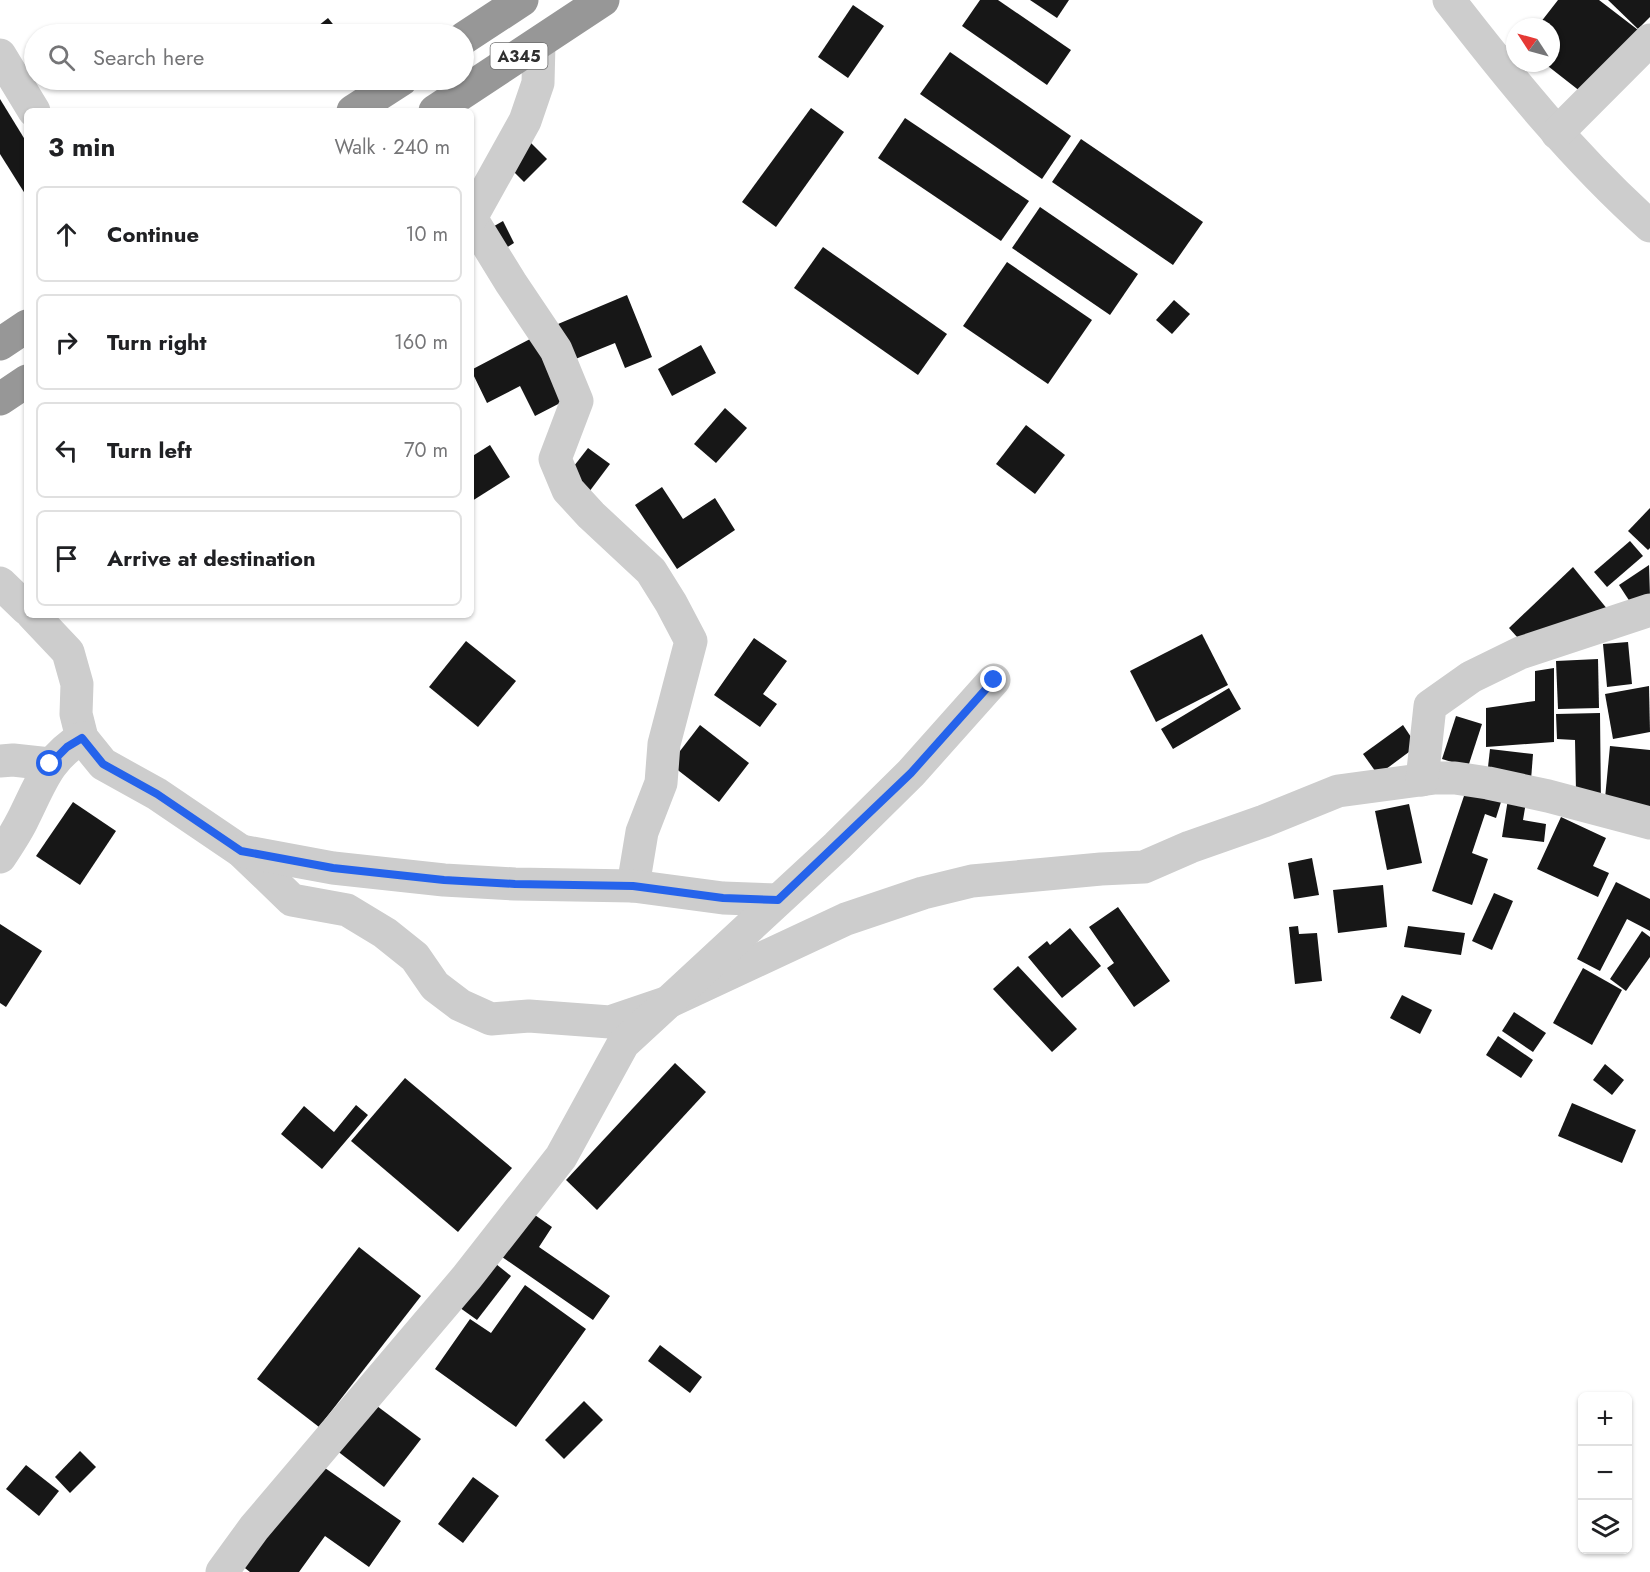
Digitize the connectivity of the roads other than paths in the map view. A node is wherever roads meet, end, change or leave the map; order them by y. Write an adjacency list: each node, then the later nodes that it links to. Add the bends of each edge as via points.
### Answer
1 (522, 0): 4 (highway, A345)
2 (603, 0): 6 (highway, A345)
3 (1449, 0): 14 (street)
4 (474, 31)
5 (1650, 40): 14 (street)
6 (539, 43): 8 (highway, A345); 15 (street, via 538,83 525,121)
7 (0, 55): 11 (street)
8 (474, 86)
9 (385, 90): 12 (highway)
10 (467, 90): 13 (highway, A345)
11 (32, 108)
12 (357, 108)
13 (440, 108)
14 (1557, 133): 17 (street)
15 (474, 213)
16 (474, 223): 34 (street, via 556,350 577,401 555,459 568,490 651,571 691,642 664,744 661,783 642,832)
17 (1650, 226)
18 (24, 328): 19 (highway)
19 (0, 344)
20 (24, 383): 21 (highway)
21 (0, 399)
22 (0, 583): 23 (street)
23 (24, 606)
24 (1650, 610): 30 (street, via 1520,653 1472,677 1430,706)
25 (36, 618): 27 (street, via 68,652)
26 (994, 680): 35 (street, via 911,773)
27 (82, 738): 29 (street); 32 (street, via 103,764 157,794)
28 (0, 761): 29 (street)
29 (50, 764): 33 (street)
30 (1422, 780): 31 (street, via 1455,778 1488,783); 36 (street, via 1338,791 1144,867 972,881 923,893 846,919)
31 (1650, 823)
32 (241, 851): 34 (street, via 333,868 444,880); 36 (street, via 292,900 347,909 385,933 415,957 435,986 460,1005 491,1019 530,1016 610,1022)
33 (0, 857)
34 (633, 886): 35 (street, via 723,898)
35 (778, 900): 36 (street)
36 (666, 1003): 37 (street, via 622,1044 561,1156 514,1218 254,1528)
37 (222, 1572)

